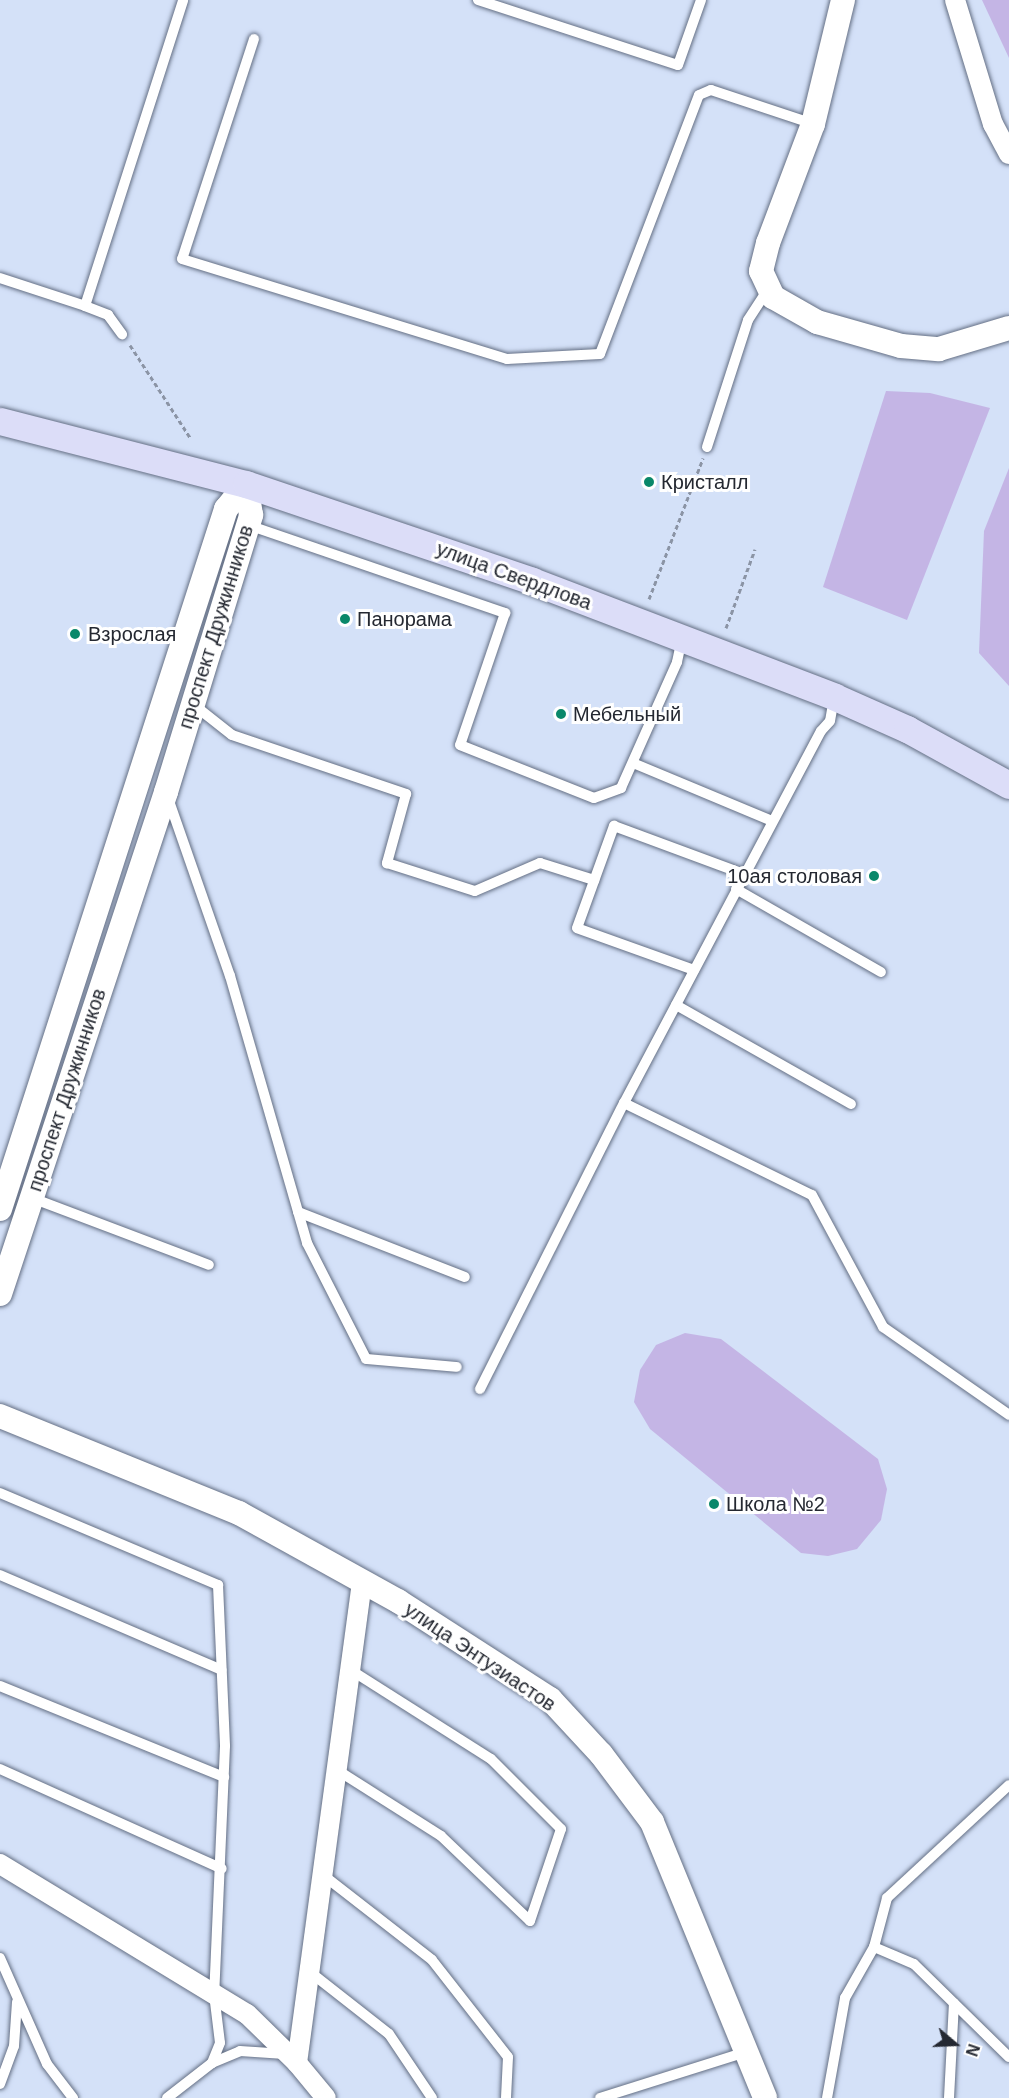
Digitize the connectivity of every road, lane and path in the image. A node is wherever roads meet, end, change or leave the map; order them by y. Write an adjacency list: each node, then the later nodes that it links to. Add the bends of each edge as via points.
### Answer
1 (183, 0): 11 (lane)
2 (478, 0): 3 (lane, via 678,65)
3 (701, 0)
4 (843, 0): 7 (street)
5 (955, 0): 8 (street, via 993,124)
6 (254, 39): 7 (lane, via 182,259 507,359 600,354 699,95 711,90)
7 (813, 124): 10 (street, via 768,243 761,271)
8 (1009, 154)
9 (0, 278): 11 (lane)
10 (769, 288): 12 (street, via 773,297 818,322 901,346 939,348); 17 (lane, via 748,320)
11 (85, 306): 13 (lane, via 108,315)
12 (1009, 328)
13 (122, 334)
14 (136, 354): 16 (path)
15 (0, 421): 18 (main road, улица Свердлова)
16 (191, 439)
17 (706, 447): 21 (path)
18 (246, 484): 19 (street, проспект Дружинников, via 251,515); 23 (main road, улица Свердлова, via 532,581); 39 (street, проспект Дружинников, via 226,509)
19 (248, 525): 25 (street, проспект Дружинников); 26 (lane, via 505,613 460,745 594,798 621,788)
20 (755, 549): 22 (path)
21 (649, 599)
22 (726, 628)
23 (682, 638): 24 (main road, улица Свердлова); 26 (lane, via 677,662)
24 (834, 697): 27 (main road, улица Свердлова, via 907,729); 29 (lane, via 830,721 820,731)
25 (193, 704): 28 (street, проспект Дружинников); 31 (lane, via 232,735 406,794 387,863 475,891 540,863)
26 (633, 763): 29 (lane)
27 (1009, 785)
28 (166, 792): 38 (street, проспект Дружинников); 40 (lane, via 230,976)
29 (772, 821): 30 (lane)
30 (744, 874): 31 (lane, via 614,826); 32 (lane)
31 (594, 880): 33 (lane, via 577,928)
32 (736, 890): 33 (lane); 34 (lane)
33 (694, 970): 35 (lane)
34 (881, 972)
35 (676, 1005): 36 (lane); 37 (lane)
36 (624, 1103): 45 (lane); 46 (lane, via 812,1196 884,1327)
37 (851, 1104)
38 (32, 1198): 41 (lane); 43 (street, проспект Дружинников)
39 (0, 1209)
40 (298, 1212): 42 (lane); 44 (lane, via 307,1243 366,1359)
41 (208, 1265)
42 (465, 1277)
43 (0, 1294)
44 (458, 1367)
45 (480, 1389)
46 (1009, 1415)
47 (0, 1416): 50 (street, улица Энтузиастов, via 239,1513)
48 (0, 1493): 51 (lane, via 218,1585)
49 (0, 1575): 51 (lane)
50 (362, 1582): 52 (street); 67 (street, улица Энтузиастов, via 458,1638 550,1699 601,1754 652,1822)
51 (222, 1670): 56 (lane)
52 (351, 1670): 55 (street); 55 (lane, via 491,1759 561,1829 530,1921 441,1836)
53 (0, 1686): 56 (lane)
54 (0, 1769): 59 (lane)
55 (337, 1770): 60 (street)
56 (224, 1777): 59 (lane)
57 (1009, 1785): 61 (lane, via 887,1898)
58 (0, 1864): 64 (street)
59 (222, 1869): 64 (lane)
60 (323, 1875): 63 (street); 76 (lane, via 432,1960 508,2057)
61 (874, 1947): 66 (lane, via 914,1964); 79 (lane, via 845,1998)
62 (0, 1958): 65 (lane)
63 (310, 1972): 69 (street); 75 (lane, via 389,2034)
64 (214, 1994): 69 (street, via 247,2014); 70 (lane, via 220,2043)
65 (17, 1999): 71 (lane, via 14,2046); 72 (lane, via 47,2064)
66 (954, 2003): 68 (lane); 80 (lane)
67 (747, 2052): 77 (lane); 78 (street, улица Энтузиастов)
68 (1009, 2057)
69 (293, 2059): 70 (lane, via 240,2051); 74 (street)
70 (212, 2063): 73 (lane)
71 (0, 2084)
72 (73, 2098)
73 (167, 2098)
74 (326, 2098)
75 (432, 2098)
76 (506, 2098)
77 (600, 2098)
78 (765, 2098)
79 (827, 2098)
80 (949, 2098)

